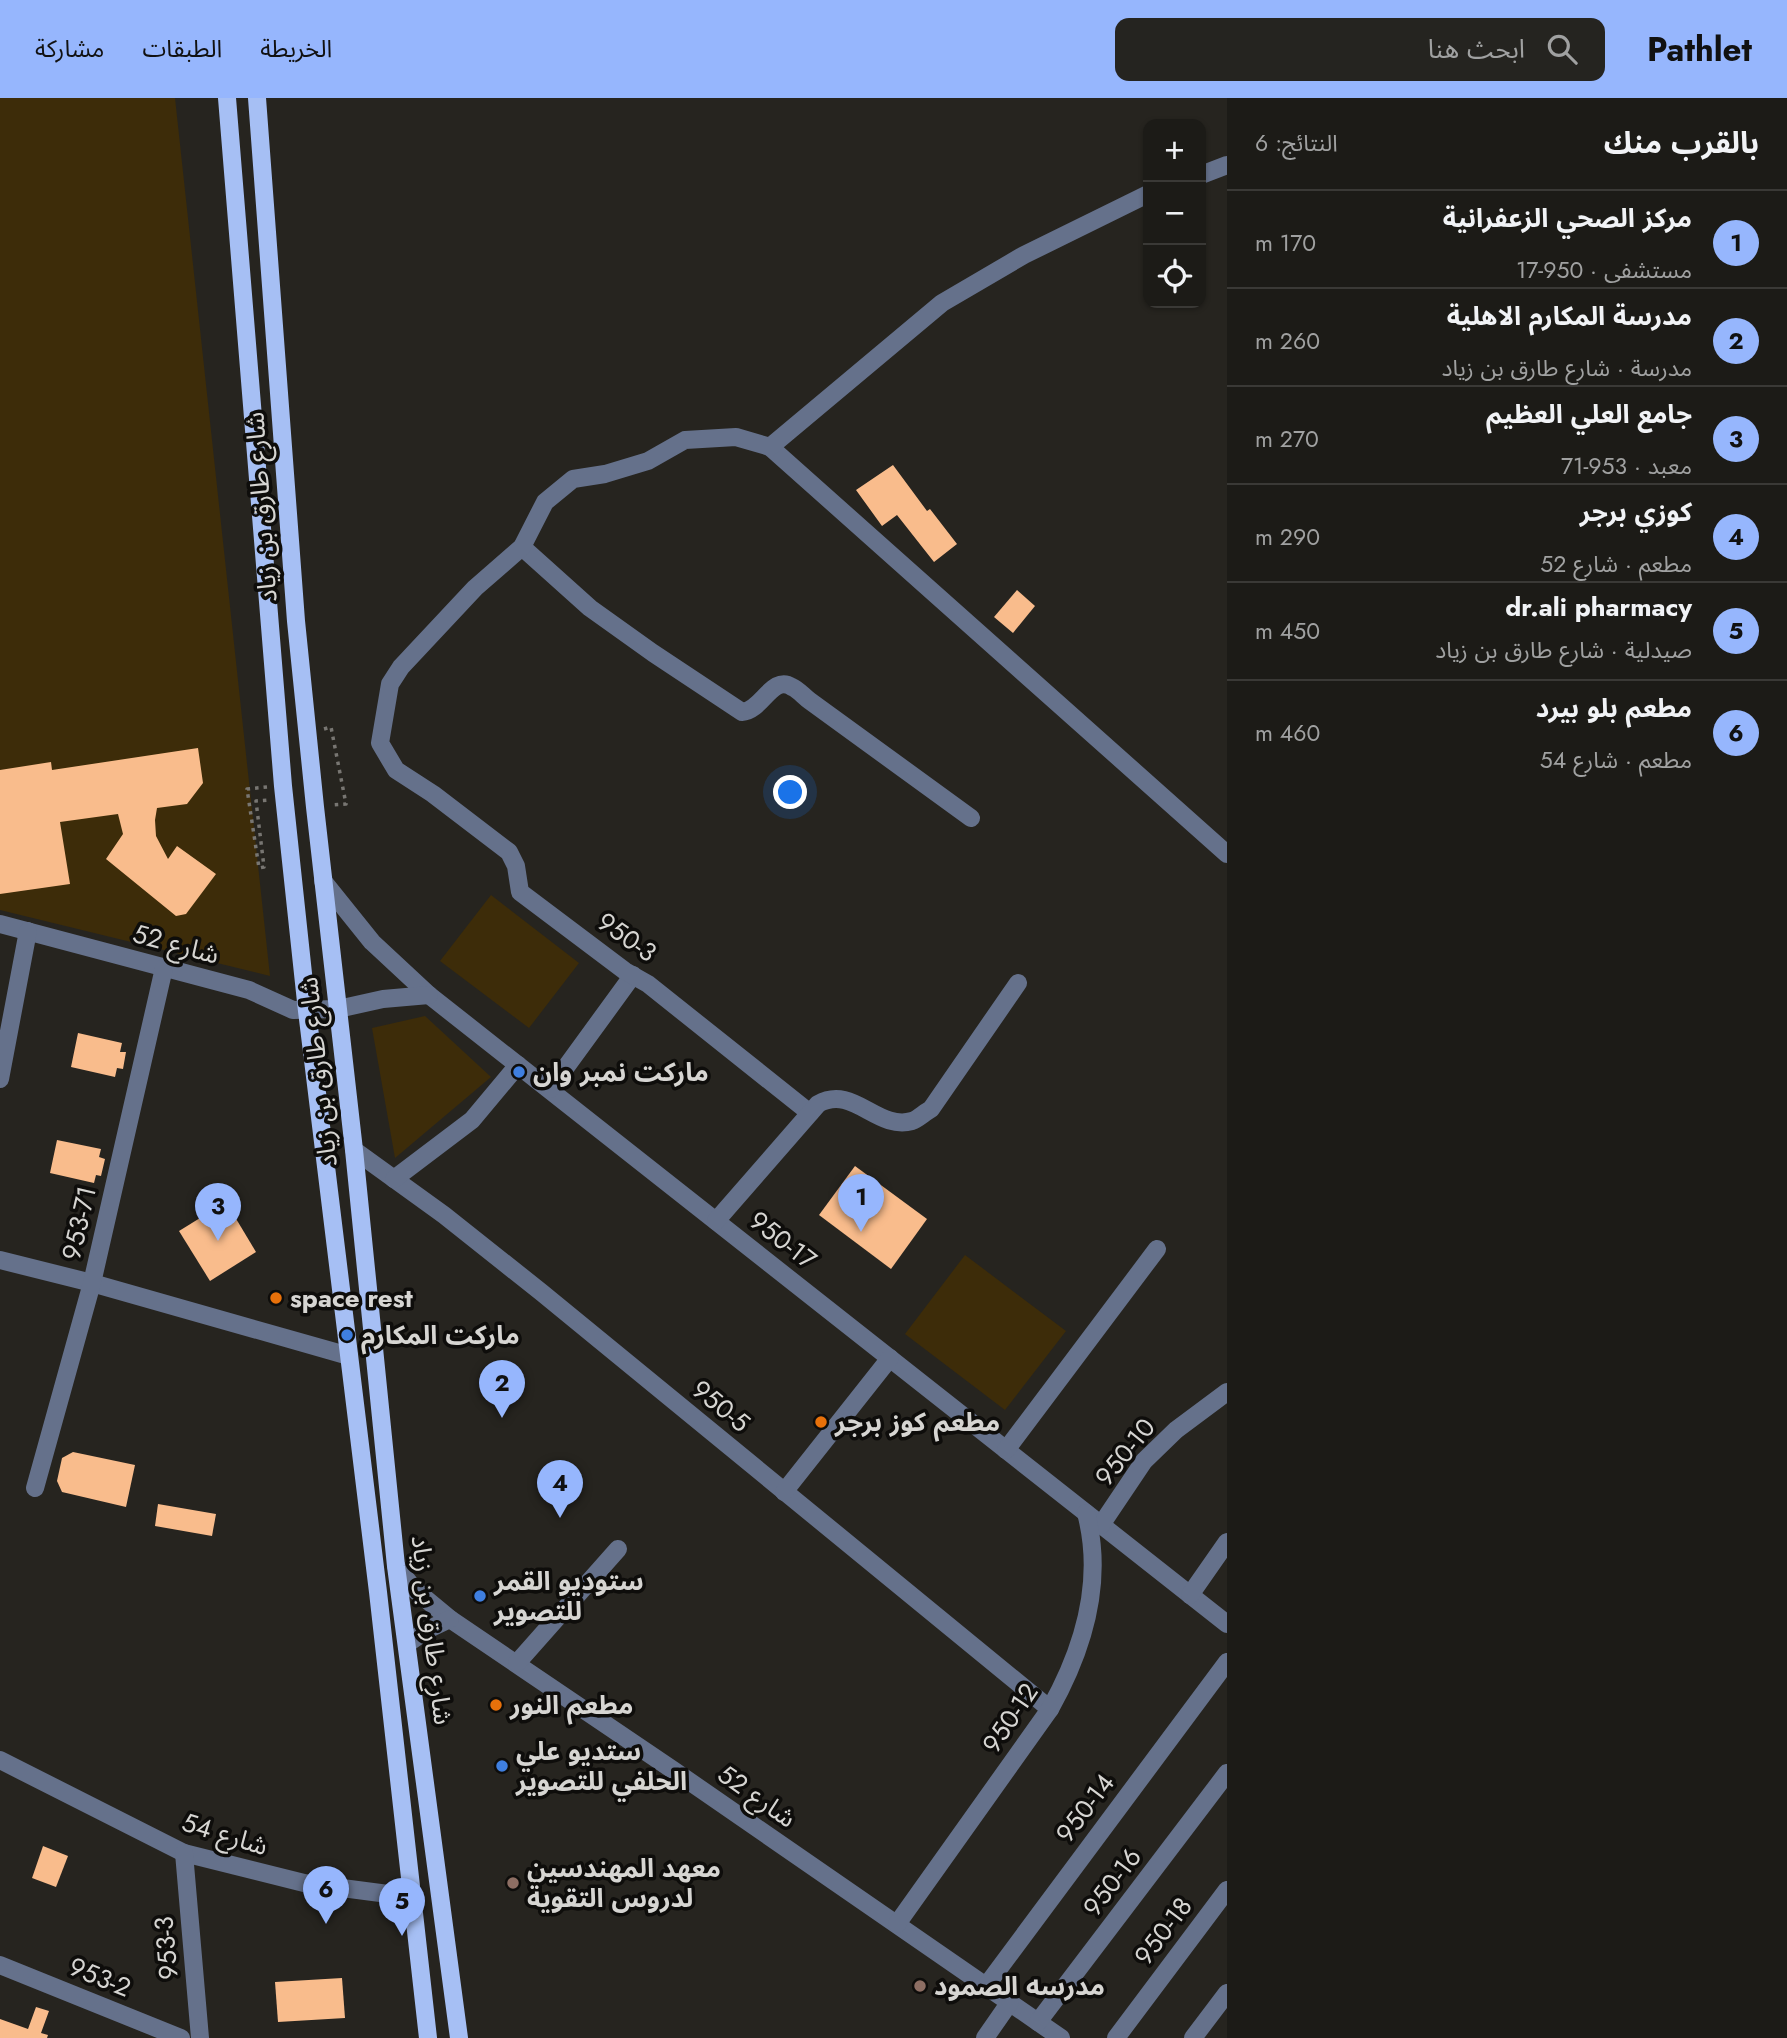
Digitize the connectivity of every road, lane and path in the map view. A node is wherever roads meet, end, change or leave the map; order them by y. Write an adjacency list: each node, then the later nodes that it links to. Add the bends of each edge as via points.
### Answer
1 (228, 98): 9 (main road, شارع طارق بن زياد)
2 (257, 98): 14 (main road, شارع طارق بن زياد, via 296,621)
3 (1227, 165): 4 (street)
4 (1206, 173)
5 (1143, 196): 6 (street, via 1024,255 942,303)
6 (770, 447): 7 (street, via 736,437 685,440 648,461 573,479 545,502); 13 (street)
7 (523, 547): 12 (street, via 590,608 742,712 758,705 780,684 790,685); 18 (street, 950-3, via 475,589 401,667 390,684 380,743 396,770 509,852 520,892)
8 (325, 741): 10 (path, via 324,728 331,727)
9 (283, 786): 11 (path, via 247,789 259,868 264,867); 22 (main road, شارع طارق بن زياد)
10 (344, 793)
11 (256, 801)
12 (971, 818)
13 (1227, 854)
14 (323, 881): 20 (street, 950-17, via 372,942); 21 (main road, شارع طارق بن زياد)
15 (0, 924): 16 (street, شارع 52)
16 (28, 931): 17 (street, شارع 52); 24 (street)
17 (164, 968): 22 (street, شارع 52); 32 (street, 953-71)
18 (633, 975): 25 (street); 26 (street, 950-3)
19 (1018, 984): 26 (street, via 931,1108 912,1121 889,1120 840,1097 828,1098)
20 (429, 995): 21 (street, شارع 52); 23 (street, 950-17)
21 (338, 1009): 22 (street, شارع 52); 27 (main road, شارع طارق بن زياد)
22 (307, 1011): 33 (main road, شارع طارق بن زياد)
23 (518, 1065): 25 (street, 950-17); 28 (street, via 472,1119)
24 (0, 1079)
25 (550, 1089): 29 (street, 950-17)
26 (810, 1113): 29 (street)
27 (354, 1150): 28 (street, 950-5); 43 (main road, شارع طارق بن زياد)
28 (394, 1179): 38 (street, 950-5, via 541,1292)
29 (716, 1220): 34 (street, 950-17)
30 (1157, 1249): 36 (street)
31 (0, 1260): 32 (street)
32 (92, 1283): 33 (street); 37 (street, 953-71)
33 (349, 1356): 55 (main road, شارع طارق بن زياد)
34 (890, 1358): 36 (street, 950-17); 38 (street)
35 (1227, 1392): 40 (street, 950-10, via 1144,1461)
36 (1006, 1450): 39 (street, 950-17)
37 (35, 1488)
38 (784, 1492): 50 (street, 950-5)
39 (1086, 1513): 40 (street, 950-17); 50 (street, 950-12, via 1093,1560 1088,1612 1074,1662)
40 (1101, 1525): 44 (street, 950-17)
41 (1227, 1542): 44 (street)
42 (618, 1549): 49 (street)
43 (397, 1566): 45 (street, شارع 52, via 415,1590); 47 (main road, شارع طارق بن زياد)
44 (1190, 1595): 46 (street, 950-17)
45 (450, 1619): 47 (street); 49 (street, شارع 52)
46 (1227, 1624)
47 (407, 1644): 65 (main road, شارع طارق بن زياد)
48 (1227, 1662): 58 (street, 950-14)
49 (517, 1663): 56 (street, شارع 52)
50 (1050, 1709): 56 (street, 950-12)
51 (0, 1760): 53 (street, شارع 54)
52 (1227, 1773): 61 (street, 950-16)
53 (184, 1853): 55 (street, شارع 54, via 304,1883); 63 (street, 953-3)
54 (1227, 1890): 68 (street, 950-18)
55 (411, 1897): 64 (main road, شارع طارق بن زياد)
56 (897, 1924): 58 (street, شارع 52)
57 (0, 1965): 62 (street, 953-2)
58 (986, 1986): 60 (street, شارع 52)
59 (1227, 1993): 69 (street)
60 (1010, 2002): 61 (street, شارع 52); 66 (street)
61 (1038, 2022): 67 (street, شارع 52)
62 (181, 2038)
63 (200, 2038)
64 (428, 2038)
65 (458, 2038)
66 (985, 2038)
67 (1061, 2038)
68 (1116, 2038)
69 (1193, 2038)

